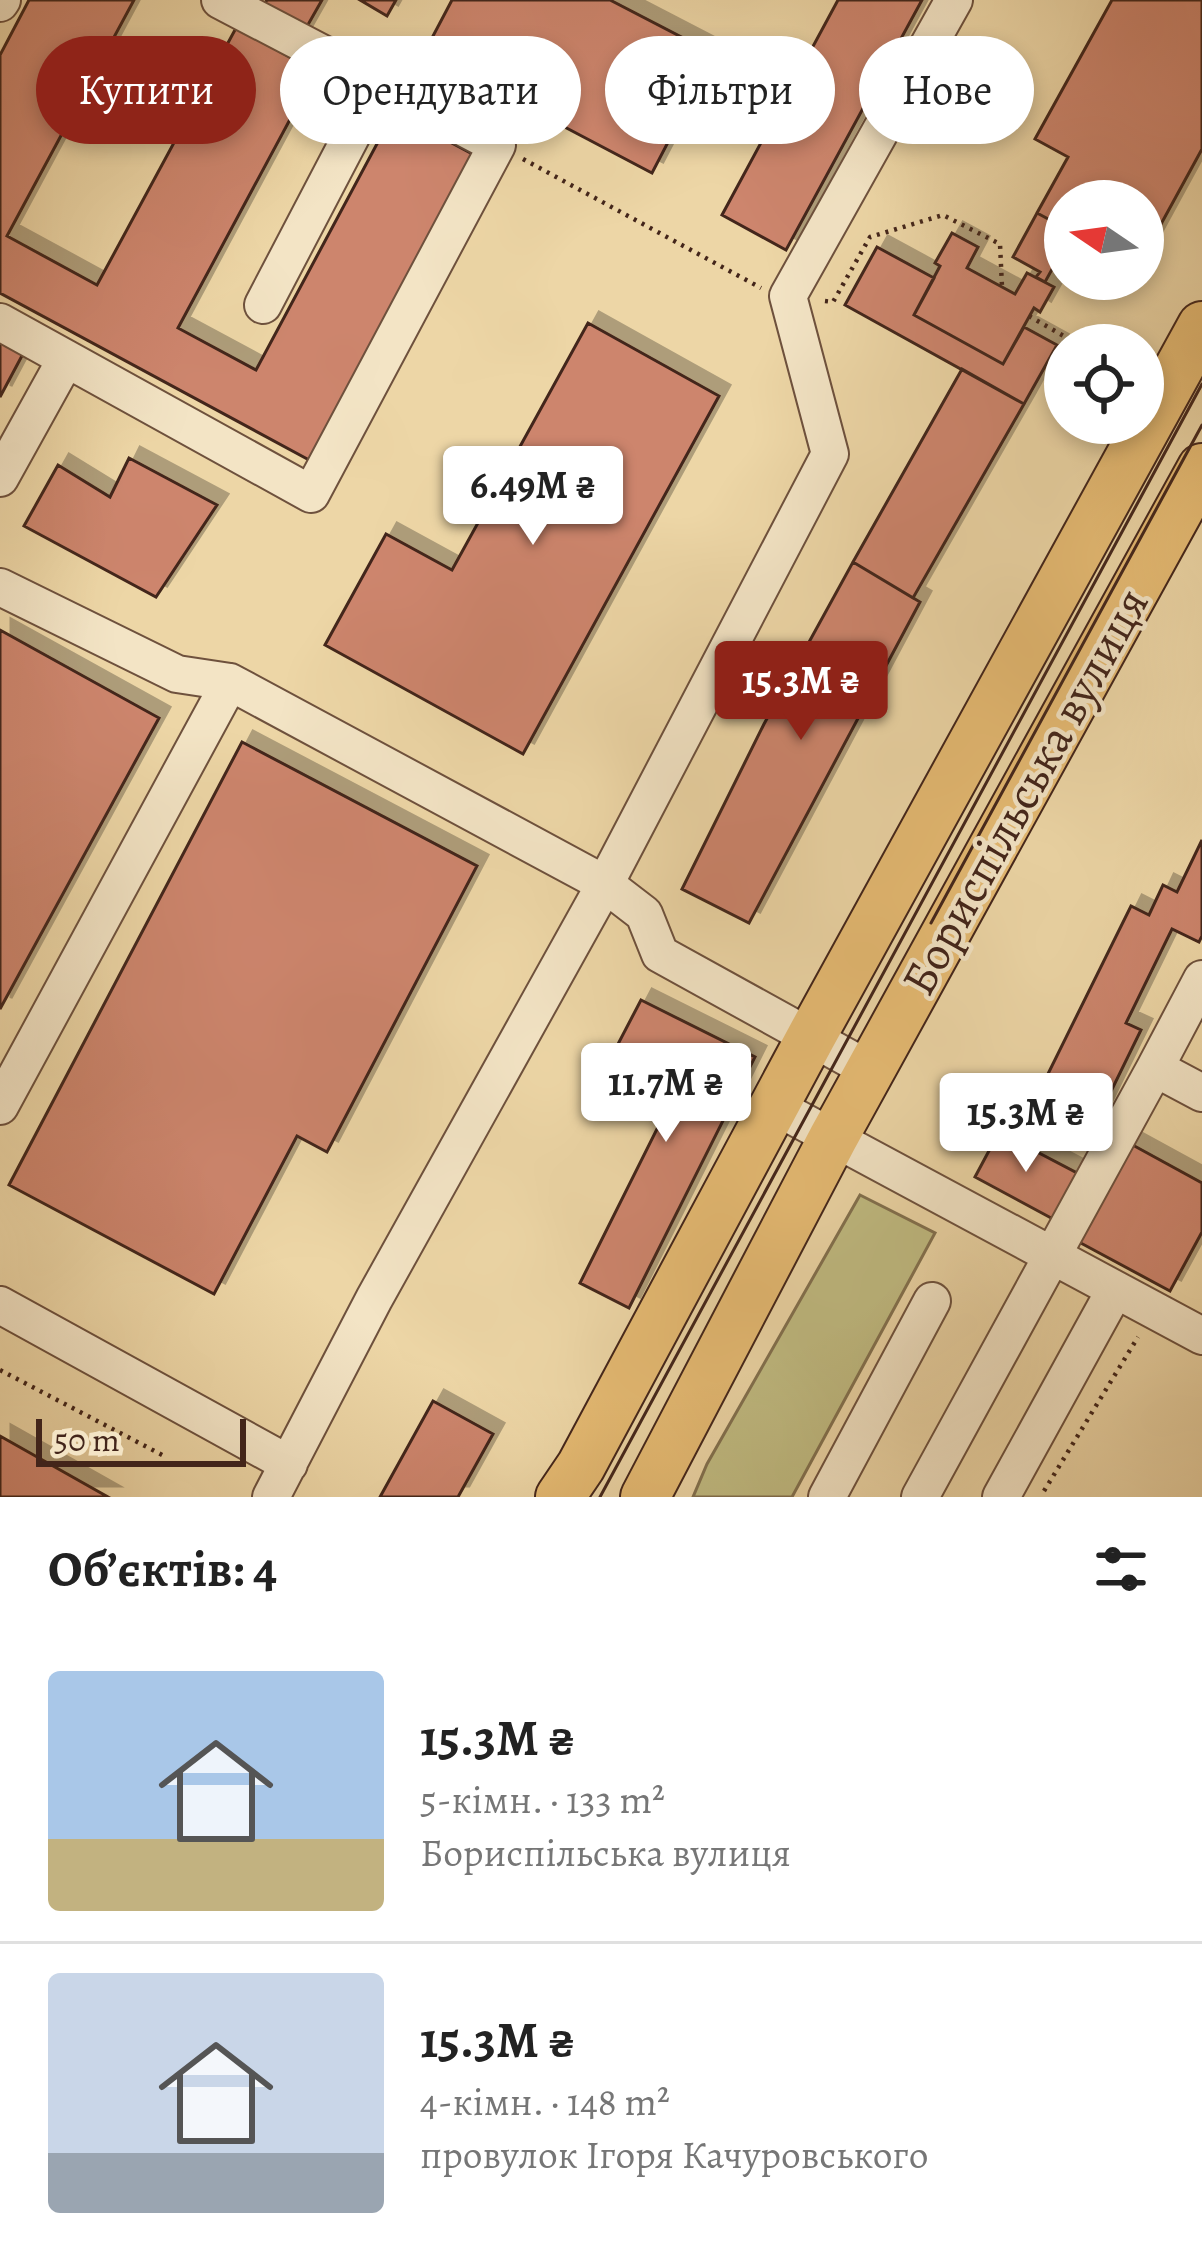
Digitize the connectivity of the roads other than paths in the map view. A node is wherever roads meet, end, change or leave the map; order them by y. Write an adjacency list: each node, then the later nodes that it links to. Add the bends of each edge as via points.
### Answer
1 (954, 0): 14 (street, via 788,296 830,454)
2 (236, 4): 3 (street)
3 (294, 36)
4 (347, 144): 6 (street)
5 (495, 144): 9 (street, via 311,494)
6 (263, 305)
7 (0, 322): 9 (street)
8 (1202, 326): 16 (main road, Бориспільська вулиця)
9 (66, 359): 11 (street)
10 (1202, 468): 18 (main road, Бориспільська вулиця)
11 (0, 478)
12 (0, 587): 13 (street, via 189,679)
13 (230, 682): 14 (street); 20 (street)
14 (605, 884): 16 (street, via 644,914 660,954); 28 (street)
15 (1202, 980): 17 (street)
16 (811, 1037): 18 (street); 21 (main road, Бориспільська вулиця)
17 (1155, 1068): 19 (street); 23 (street)
18 (870, 1070): 22 (main road, Бориспільська вулиця)
19 (1202, 1093)
20 (0, 1106)
21 (774, 1106): 22 (street); 30 (main road, Бориспільська вулиця)
22 (833, 1138): 23 (street); 31 (main road, Бориспільська вулиця)
23 (1054, 1257): 24 (street); 33 (street)
24 (1115, 1290): 27 (street); 34 (street)
25 (932, 1301): 32 (street)
26 (0, 1305): 28 (street)
27 (1202, 1336)
28 (289, 1464): 29 (street)
29 (271, 1497)
30 (560, 1497)
31 (645, 1497)
32 (826, 1497)
33 (920, 1497)
34 (1001, 1497)

